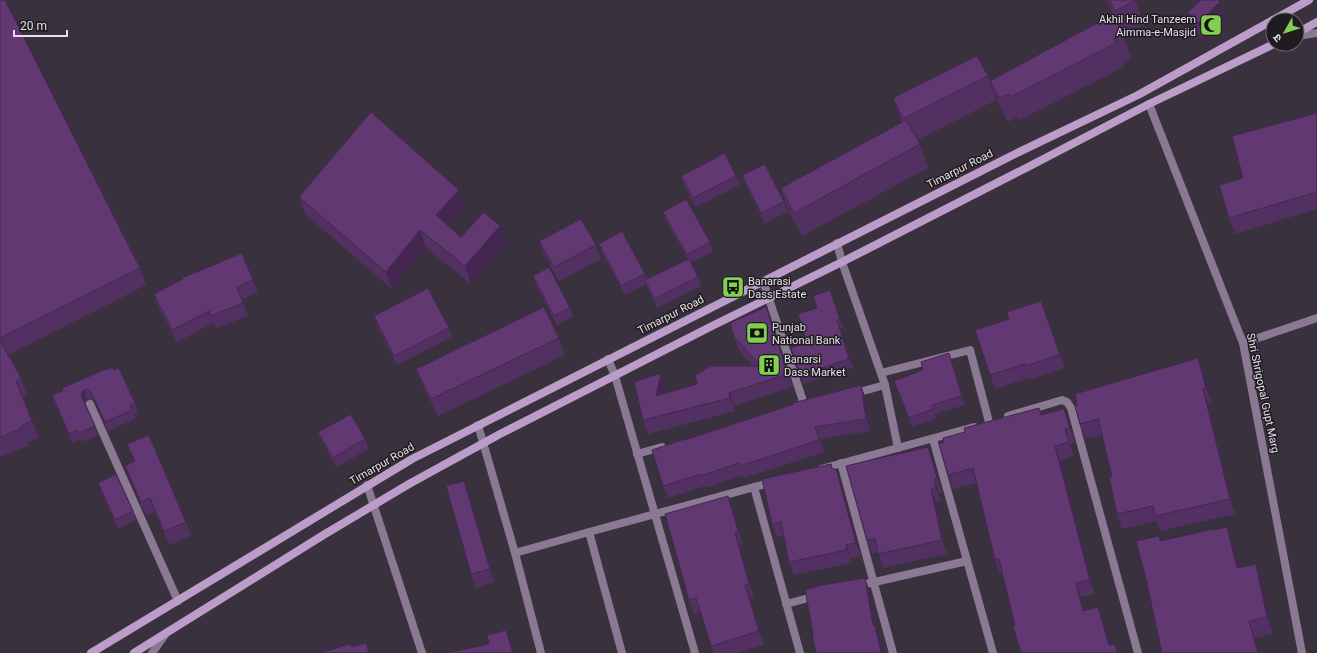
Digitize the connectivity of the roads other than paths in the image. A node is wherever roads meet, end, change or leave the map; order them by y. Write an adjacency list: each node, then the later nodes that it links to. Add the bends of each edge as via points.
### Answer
1 (1309, 0): 2 (street, Timarpur Road)
2 (1289, 12)
3 (1317, 22): 5 (street)
4 (1265, 26): 9 (street, Timarpur Road)
5 (1305, 29)
6 (1317, 33): 7 (street)
7 (1305, 35)
8 (1265, 48): 10 (street)
9 (1145, 91): 10 (street); 11 (street, Timarpur Road)
10 (1149, 104): 12 (street); 16 (street, Shri Shrigopal Gupt Marg)
11 (837, 243): 12 (street); 13 (street, Timarpur Road)
12 (842, 262): 14 (street); 18 (street)
13 (763, 281): 14 (street); 17 (street, Timarpur Road)
14 (769, 298): 19 (street); 23 (street)
15 (1317, 318): 16 (street)
16 (1243, 343): 58 (street, Shri Shrigopal Gupt Marg)
17 (608, 359): 19 (street); 25 (street, Timarpur Road)
18 (881, 373): 20 (street); 24 (street, via 970,350)
19 (614, 376): 27 (street); 30 (street)
20 (885, 385): 21 (street); 29 (street)
21 (841, 397)
22 (90, 404): 44 (street)
23 (804, 407)
24 (989, 422): 26 (street); 57 (street, via 1062,400 1071,408)
25 (478, 425): 27 (street); 34 (street, Timarpur Road)
26 (933, 439): 29 (street); 40 (street)
27 (484, 443): 36 (street); 39 (street)
28 (668, 445): 30 (street)
29 (898, 448): 31 (street)
30 (637, 454): 37 (street)
31 (841, 463): 32 (street); 41 (street)
32 (812, 471)
33 (783, 479): 35 (street)
34 (367, 485): 36 (street); 44 (street, Timarpur Road)
35 (754, 487): 37 (street); 45 (street)
36 (374, 505): 46 (street); 50 (street)
37 (655, 514): 38 (street); 53 (street)
38 (589, 532): 39 (street); 52 (street)
39 (515, 553): 51 (street)
40 (967, 561): 41 (street); 56 (street)
41 (873, 581): 42 (street); 55 (street)
42 (852, 587)
43 (822, 595): 45 (street)
44 (178, 601): 47 (street, Timarpur Road)
45 (786, 604): 54 (street)
46 (165, 635): 48 (street); 49 (street)
47 (91, 653)
48 (134, 653)
49 (152, 653)
50 (422, 653)
51 (541, 653)
52 (622, 653)
53 (695, 653)
54 (800, 653)
55 (893, 653)
56 (993, 653)
57 (1138, 653)
58 (1302, 653)

